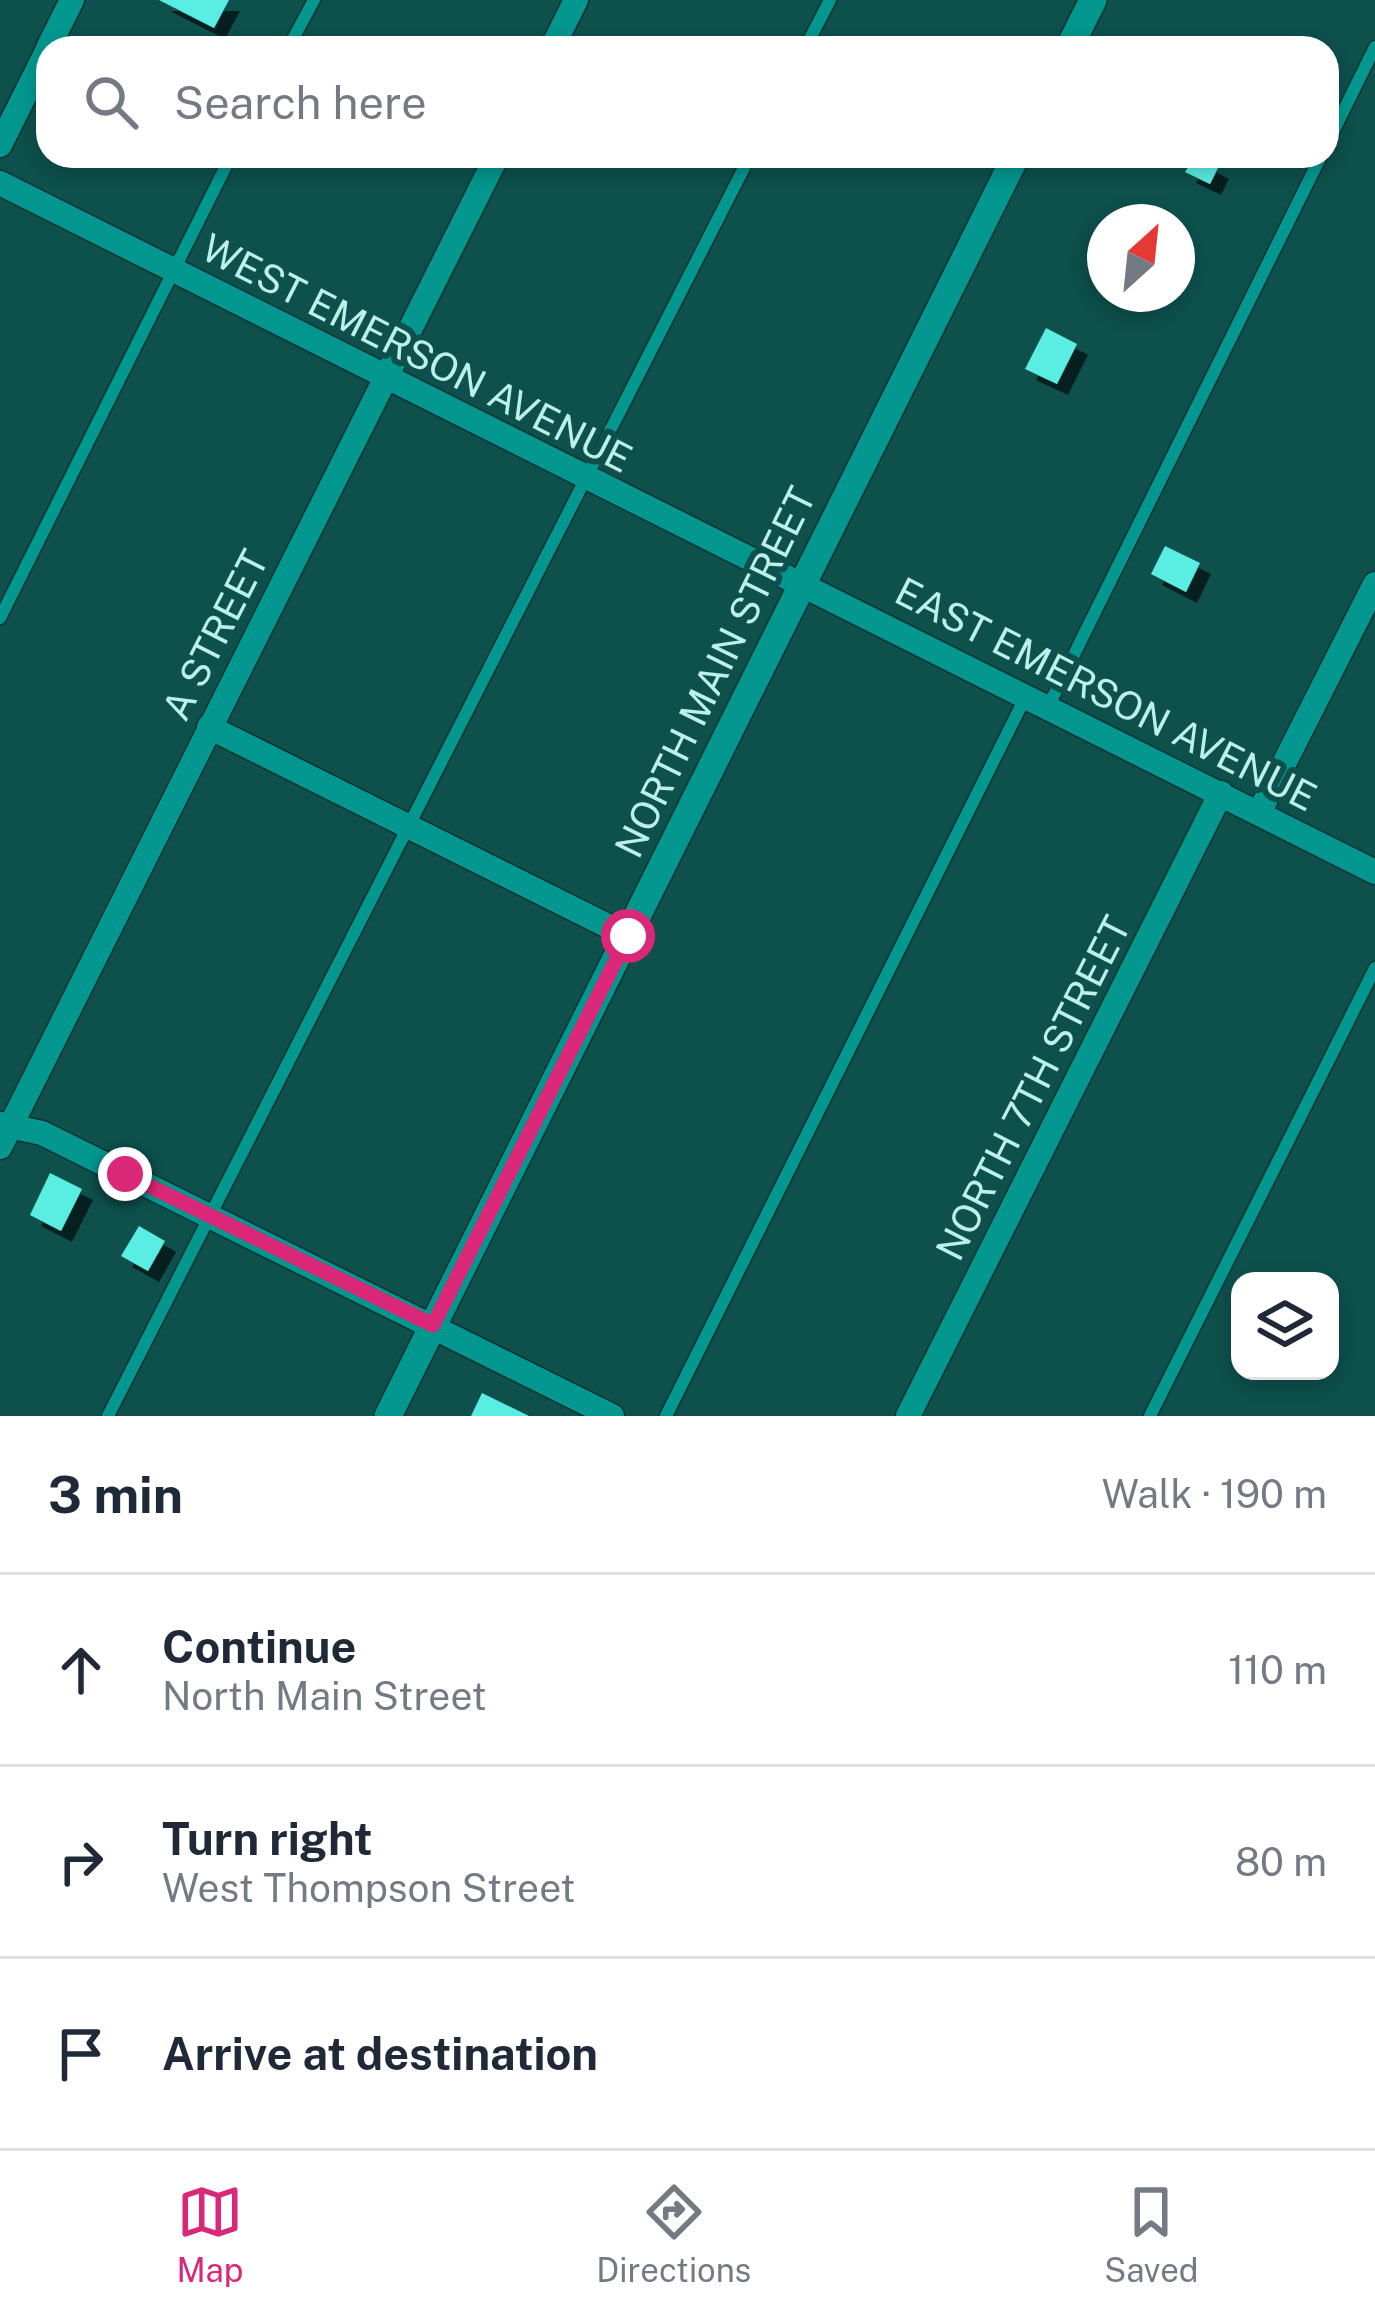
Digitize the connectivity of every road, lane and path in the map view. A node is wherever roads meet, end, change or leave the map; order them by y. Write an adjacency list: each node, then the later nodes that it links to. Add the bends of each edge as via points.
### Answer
1 (72, 0): 6 (street)
2 (314, 0): 7 (lane)
3 (576, 0): 8 (street)
4 (830, 0): 9 (lane)
5 (1093, 0): 10 (street)
6 (54, 36)
7 (294, 36)
8 (558, 36)
9 (812, 36)
10 (1075, 36)
11 (1375, 47): 13 (lane)
12 (36, 72): 14 (street)
13 (1339, 120)
14 (0, 145)
15 (225, 168): 21 (lane)
16 (491, 168): 22 (street, A STREET)
17 (744, 168): 23 (lane)
18 (1010, 168): 24 (street, NORTH MAIN STREET)
19 (1315, 168): 27 (lane)
20 (0, 183): 21 (street, WEST EMERSON AVENUE)
21 (171, 271): 22 (street, WEST EMERSON AVENUE); 26 (lane)
22 (385, 380): 23 (street, WEST EMERSON AVENUE); 28 (street, A STREET)
23 (584, 479): 24 (street, WEST EMERSON AVENUE); 31 (lane)
24 (804, 581): 27 (street, EAST EMERSON AVENUE); 33 (street, NORTH MAIN STREET)
25 (1375, 584): 30 (street)
26 (0, 618)
27 (1038, 700): 29 (street, EAST EMERSON AVENUE); 41 (lane)
28 (209, 727): 31 (street); 35 (street, A STREET)
29 (1221, 793): 30 (street, EAST EMERSON AVENUE); 42 (street, NORTH 7TH STREET)
30 (1259, 813): 32 (street, EAST EMERSON AVENUE)
31 (405, 825): 33 (street); 36 (lane)
32 (1375, 872)
33 (628, 936): 37 (street, NORTH MAIN STREET)
34 (1375, 968): 43 (lane)
35 (4, 1133): 36 (street, via 42,1133)
36 (209, 1215): 37 (street); 38 (lane)
37 (433, 1325): 39 (street, NORTH MAIN STREET); 40 (street)
38 (108, 1416)
39 (388, 1416)
40 (612, 1416)
41 (666, 1416)
42 (908, 1416)
43 (1150, 1416)

